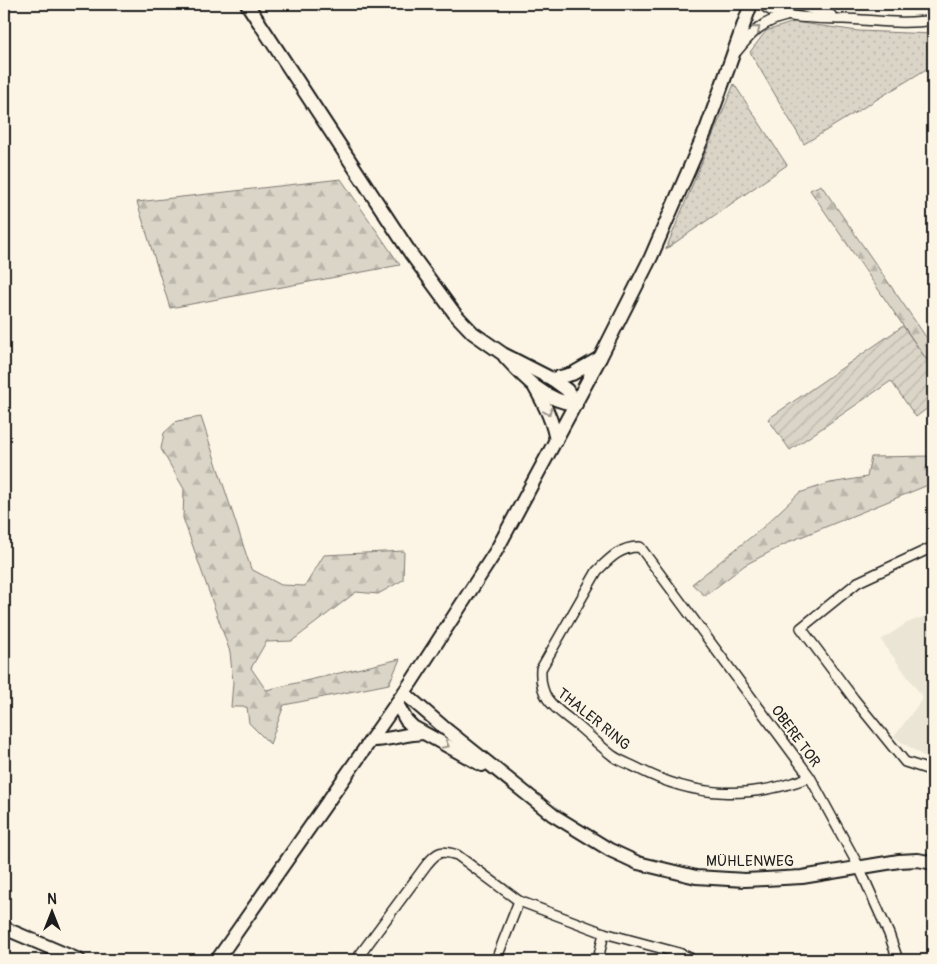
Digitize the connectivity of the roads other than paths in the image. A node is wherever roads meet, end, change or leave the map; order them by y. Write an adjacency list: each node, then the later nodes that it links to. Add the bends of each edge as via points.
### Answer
1 (247, 4): 9 (main road, via 416,262 455,314 473,333)
2 (751, 4): 8 (main road)
3 (762, 4): 5 (street, via 776,12)
4 (794, 4): 6 (street)
5 (791, 15): 6 (street); 8 (street, one-way to 5, via 759,26)
6 (846, 19): 7 (street, via 890,23)
7 (933, 20)
8 (732, 58): 10 (main road, via 706,130 651,257)
9 (503, 354): 11 (main road); 12 (main road)
10 (600, 358): 11 (main road, via 572,374); 13 (main road)
11 (552, 379): 13 (main road)
12 (533, 386): 13 (main road, via 562,403); 14 (main road, one-way to 14, via 547,410)
13 (576, 404): 14 (main road)
14 (556, 441): 17 (main road, via 496,551)
15 (640, 547): 22 (street, OBERE TOR); 22 (street, THALER RING, via 622,550 597,572 541,669 542,689 549,702 614,757 654,778 727,794 764,791)
16 (933, 547): 20 (street, via 858,582 801,628 905,762)
17 (401, 698): 18 (main road, MÜHLENWEG, via 406,720); 19 (main road); 21 (main road, MÜHLENWEG)
18 (423, 733): 19 (main road); 21 (main road, MÜHLENWEG, one-way to 21)
19 (372, 740): 28 (main road)
20 (933, 771)
21 (502, 775): 24 (main road, MÜHLENWEG, via 553,815 603,846 638,863 660,869 696,877 745,880 802,877)
22 (810, 777): 24 (street, OBERE TOR)
23 (933, 863): 24 (main road, MÜHLENWEG, via 909,860)
24 (859, 867): 35 (street, OBERE TOR)
25 (520, 901): 27 (street); 31 (street, via 458,855 445,851 436,854); 32 (street)
26 (4, 928): 29 (main road)
27 (604, 933): 33 (street); 34 (street, via 679,953)
28 (220, 956): 30 (main road)
29 (79, 960)
30 (212, 960)
31 (356, 960)
32 (496, 960)
33 (598, 960)
34 (692, 960)
35 (898, 960)

